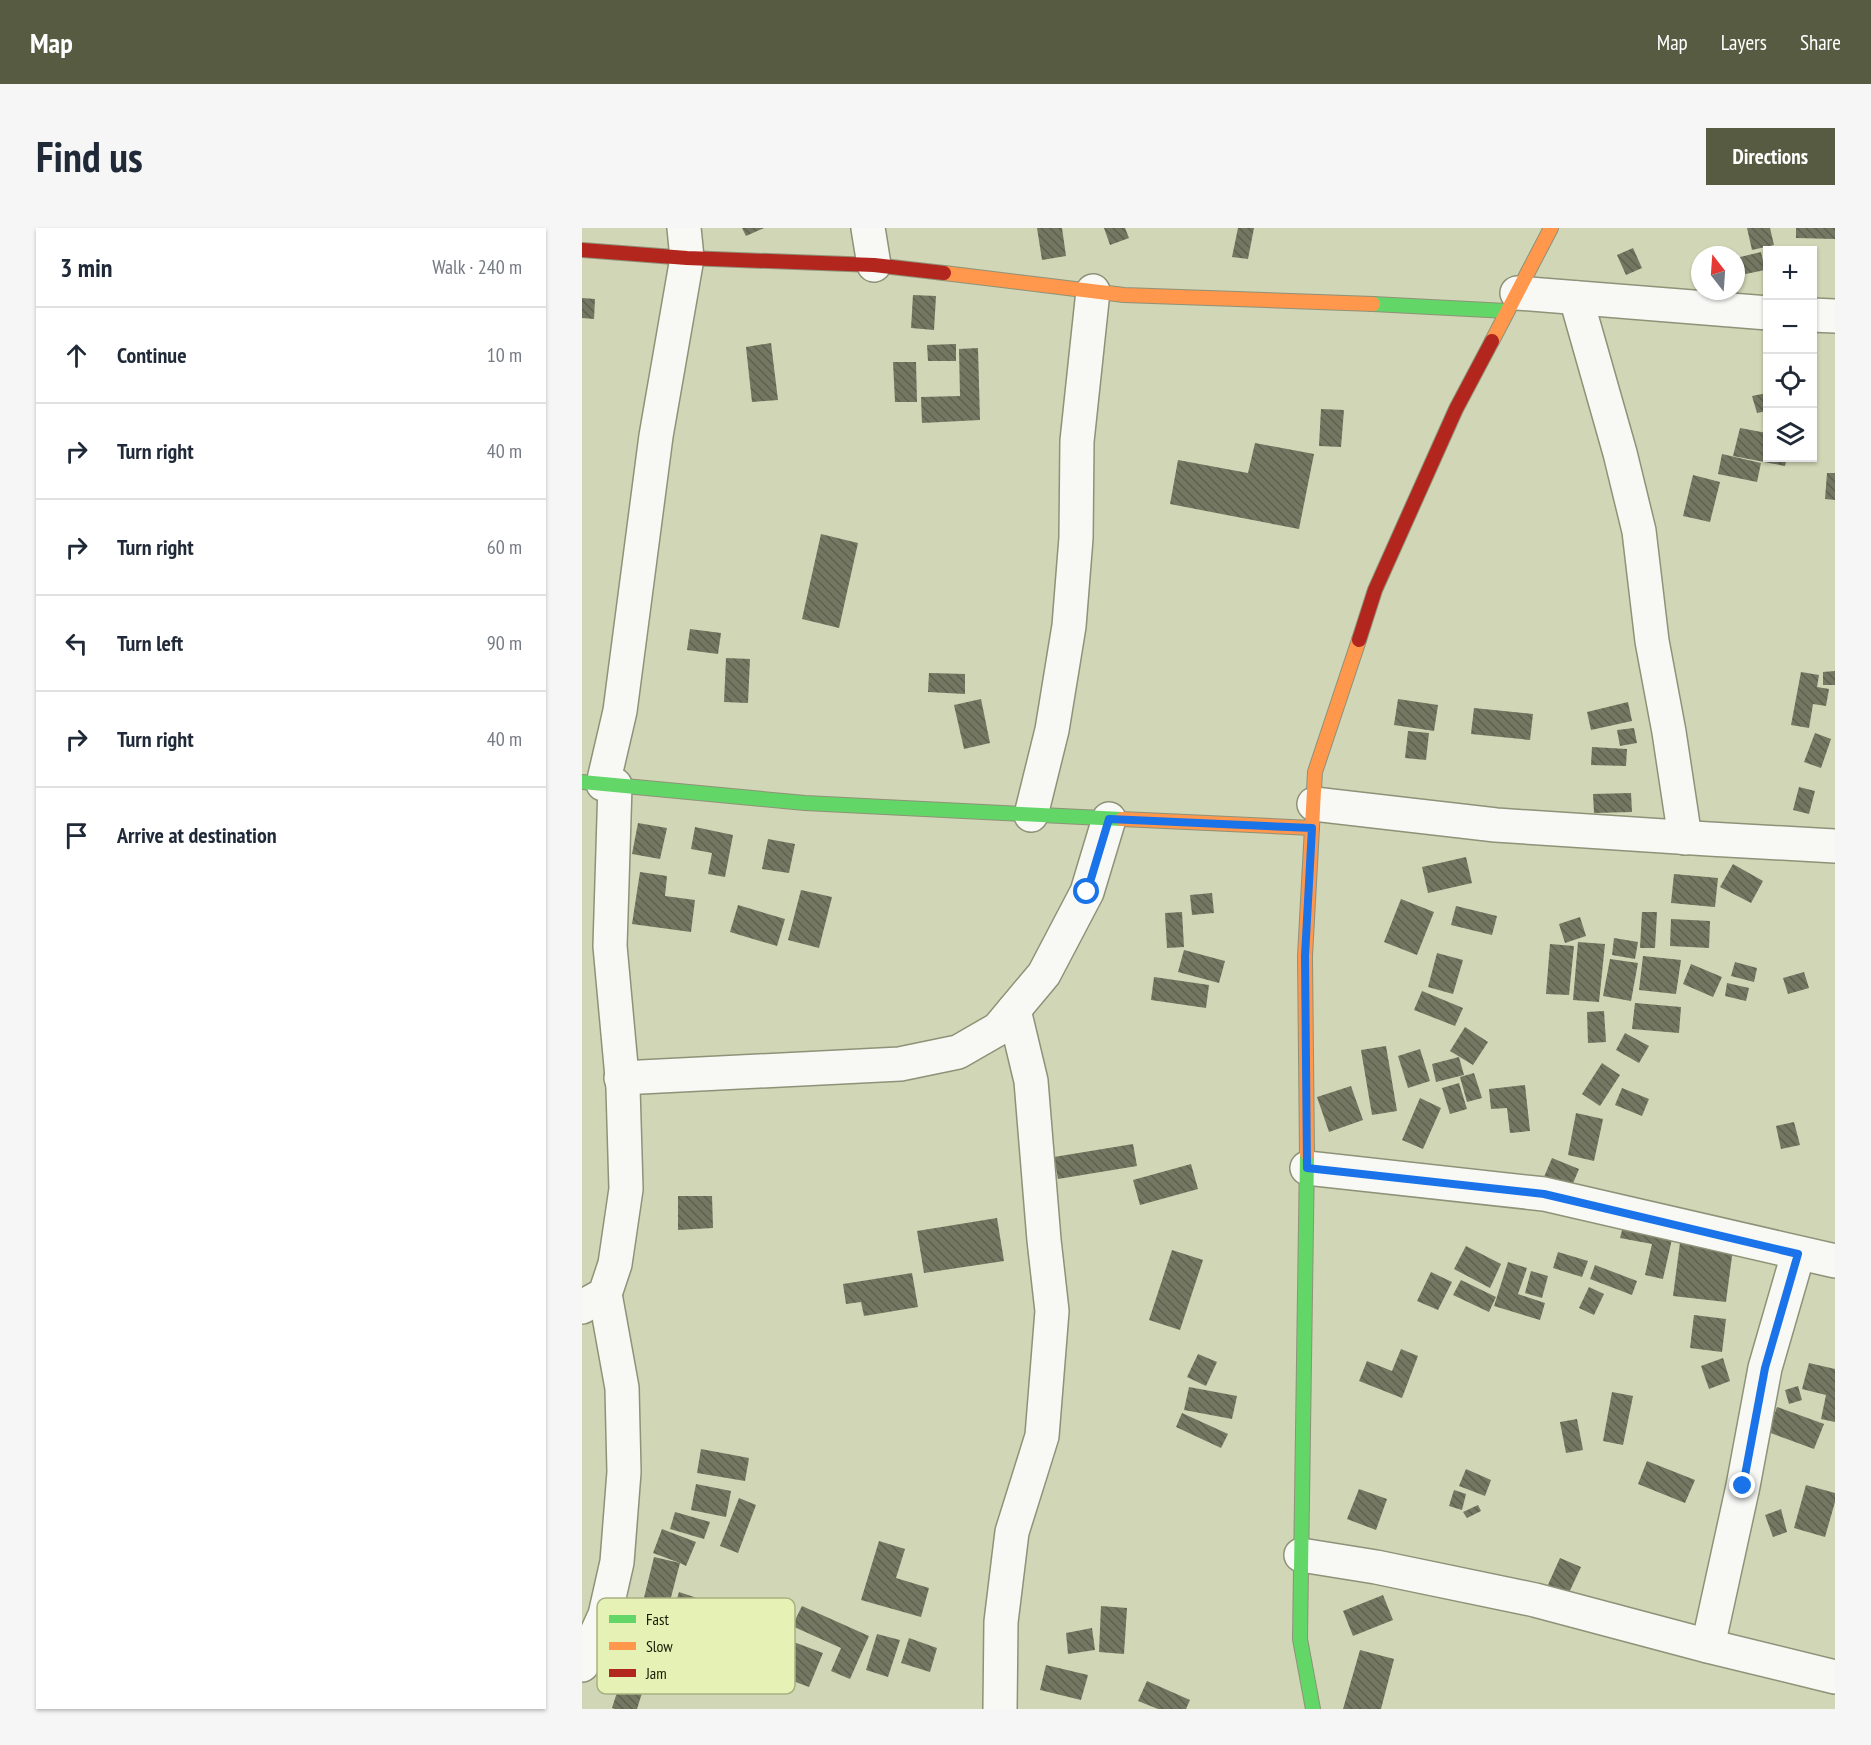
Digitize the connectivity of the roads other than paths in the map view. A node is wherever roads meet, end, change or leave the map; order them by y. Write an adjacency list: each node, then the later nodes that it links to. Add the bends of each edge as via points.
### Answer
1 (868, 228): 5 (street)
2 (1551, 228): 8 (street)
3 (686, 243): 4 (street); 5 (street); 12 (street, via 620,711)
4 (582, 250)
5 (873, 265): 6 (street)
6 (1093, 291): 8 (street, via 1352,303); 13 (street, via 1077,441 1076,538 1069,626 1052,730)
7 (1576, 298): 8 (street); 9 (street); 16 (street, via 1638,531)
8 (1512, 302): 14 (street, via 1456,409 1375,590 1315,772)
9 (1763, 313)
10 (1817, 315): 11 (street)
11 (1835, 316)
12 (600, 784): 13 (street, via 805,803); 19 (street)
13 (1030, 815): 15 (street)
14 (1313, 816): 15 (street); 16 (street); 20 (street, via 1305,956)
15 (1109, 819): 18 (street, via 1087,892 1044,974)
16 (1685, 838): 17 (street)
17 (1835, 846)
18 (1014, 1010): 19 (street, via 998,1029 958,1052 900,1064); 30 (street, via 1031,1080 1052,1311 1042,1436 1012,1532 1001,1622)
19 (621, 1078): 23 (street, via 626,1189 615,1264)
20 (1307, 1168): 21 (street, via 1544,1194); 24 (street)
21 (1798, 1254): 22 (street); 27 (street, via 1765,1368)
22 (1835, 1261)
23 (593, 1301): 25 (street, via 622,1388 624,1472 617,1562)
24 (1301, 1555): 27 (street, via 1535,1600); 31 (street, via 1300,1639)
25 (609, 1598)
26 (597, 1632): 28 (street)
27 (1708, 1647): 29 (street)
28 (582, 1665)
29 (1835, 1677)
30 (1000, 1709)
31 (1313, 1709)

